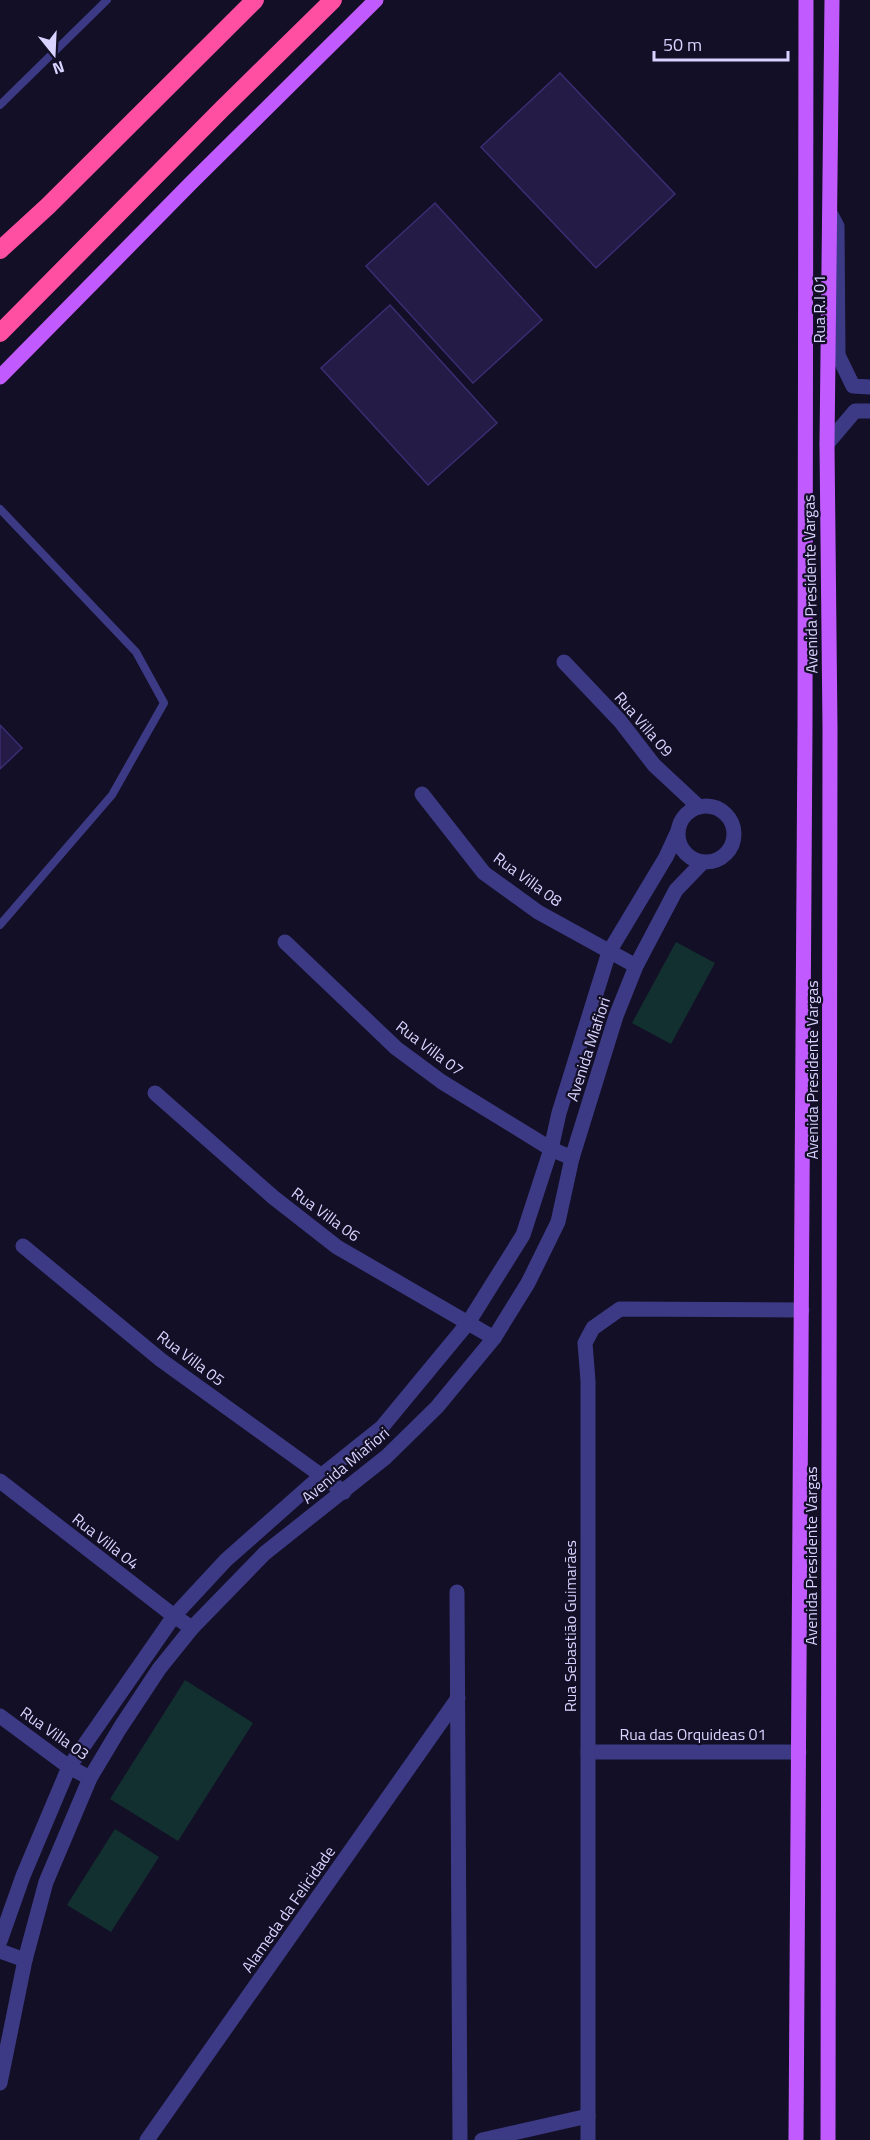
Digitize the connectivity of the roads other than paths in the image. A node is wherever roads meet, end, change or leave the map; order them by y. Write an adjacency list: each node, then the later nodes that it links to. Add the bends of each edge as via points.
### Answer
1 (107, 0): 7 (lane)
2 (255, 0): 9 (highway)
3 (333, 0): 12 (highway)
4 (376, 0): 13 (main road)
5 (806, 0): 28 (main road, Avenida Presidente Vargas)
6 (832, 0): 8 (main road, Avenida Presidente Vargas)
7 (0, 105)
8 (830, 213): 14 (street, Rua R.I 01, via 837,226 838,355); 17 (main road, Avenida Presidente Vargas)
9 (20, 230): 10 (highway); 11 (highway)
10 (0, 239)
11 (0, 250)
12 (0, 333)
13 (0, 377)
14 (853, 386): 15 (street); 16 (street)
15 (870, 387)
16 (862, 411): 17 (street)
17 (827, 444): 29 (main road, Avenida Presidente Vargas)
18 (0, 509): 24 (lane, via 136,652 164,703 111,795)
19 (564, 662): 21 (street, Rua Villa 09, via 620,721 654,765)
20 (422, 794): 26 (street, Rua Villa 08, via 484,873 538,912)
21 (699, 807): 22 (street, via 689,812); 23 (street, via 720,810 734,826 731,848 714,861)
22 (678, 831): 23 (street, via 685,852); 26 (street, Avenida Miafiori)
23 (703, 862): 27 (street, Avenida Miafiori, via 676,890)
24 (0, 925)
25 (285, 942): 31 (street, Rua Villa 07, via 396,1047 442,1082)
26 (609, 952): 27 (street, Rua Villa 08); 31 (street, Avenida Miafiori, via 558,1113)
27 (636, 966): 32 (street, Avenida Miafiori, via 616,1016)
28 (803, 1001): 29 (main road); 34 (main road, Avenida Presidente Vargas)
29 (830, 1002): 59 (main road, Avenida Presidente Vargas)
30 (154, 1093): 35 (street, Rua Villa 06, via 337,1247)
31 (551, 1149): 32 (street, Rua Villa 07); 35 (street, Avenida Miafiori, via 523,1236)
32 (572, 1158): 36 (street, Avenida Miafiori, via 558,1222 528,1283)
33 (22, 1246): 37 (street, Rua Villa 05, via 161,1360)
34 (802, 1310): 45 (street, Rua Sebastião Guimarães, via 620,1310 593,1328 585,1343); 46 (main road, Avenida Presidente Vargas)
35 (468, 1323): 36 (street, Rua Villa 06); 37 (street, Avenida Miafiori, via 382,1427)
36 (494, 1338): 39 (street, Avenida Miafiori, via 437,1407)
37 (322, 1475): 39 (street, Rua Villa 05); 41 (street, Avenida Miafiori, via 226,1560)
38 (0, 1481): 41 (street, Rua Villa 04)
39 (344, 1492): 42 (street, Avenida Miafiori, via 265,1553)
40 (457, 1592): 43 (street)
41 (174, 1616): 42 (street, Rua Villa 04); 47 (street, Avenida Miafiori)
42 (192, 1628): 48 (street, Avenida Miafiori, via 153,1679)
43 (458, 1698): 54 (street, Alameda da Felicidade); 55 (street)
44 (0, 1716): 47 (street, Rua Villa 03)
45 (588, 1752): 46 (street, Rua das Orquideas 01); 53 (street, Rua Sebastião Guimarães)
46 (798, 1752): 58 (main road, Avenida Presidente Vargas)
47 (69, 1767): 48 (street, Rua Villa 03); 49 (street, Avenida Miafiori, via 22,1876)
48 (90, 1778): 51 (street, Avenida Miafiori, via 46,1882)
49 (0, 1941)
50 (0, 1951): 51 (street)
51 (26, 1960): 52 (street, Avenida Miafiori)
52 (0, 2082)
53 (588, 2116): 56 (street); 57 (street, Rua Sebastião Guimarães)
54 (147, 2140)
55 (460, 2140)
56 (482, 2140)
57 (588, 2140)
58 (796, 2140)
59 (828, 2140)

